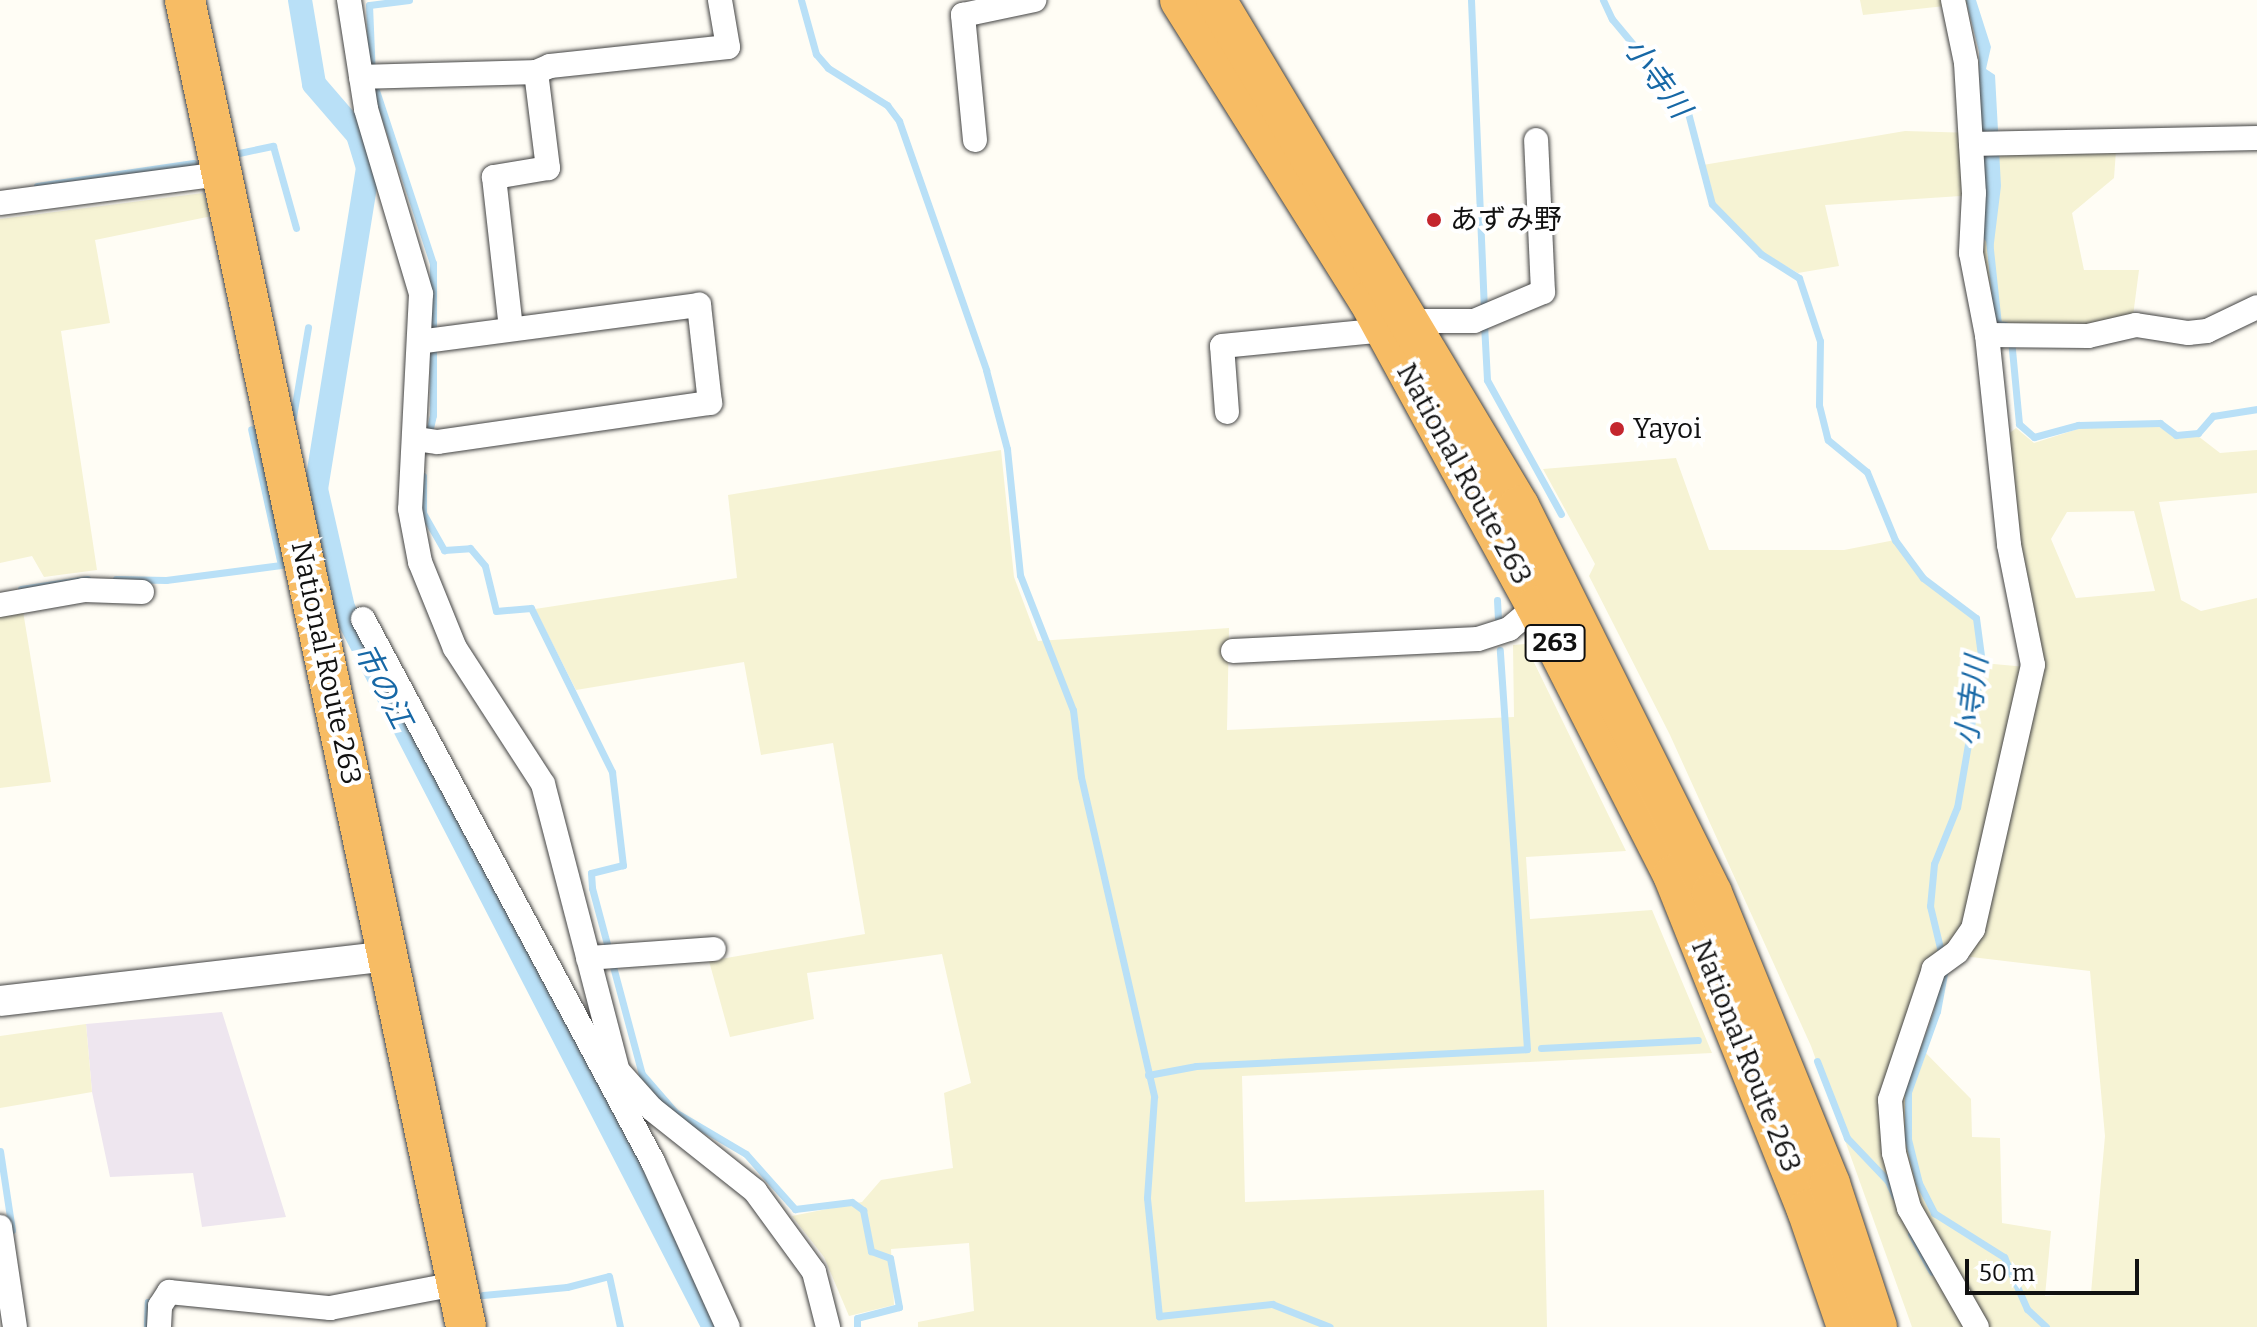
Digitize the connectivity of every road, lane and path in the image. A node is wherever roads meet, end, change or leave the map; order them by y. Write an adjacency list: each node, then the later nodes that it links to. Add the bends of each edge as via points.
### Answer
1 (185, 0): 14 (highway, National Route 263)
2 (349, 0): 9 (street)
3 (720, 0): 8 (street, via 728,47 550,66)
4 (1034, 0): 11 (street, via 963,15)
5 (1180, 0): 17 (highway, National Route 263 / 263)
6 (1216, 0): 17 (highway, National Route 263 / 263)
7 (1953, 0): 13 (street, via 1966,63)
8 (536, 72): 9 (street); 18 (street, via 548,168 494,177)
9 (370, 76): 20 (street, via 421,294)
10 (2257, 138): 13 (street)
11 (975, 140)
12 (1536, 140): 17 (street, via 1543,292 1474,321)
13 (1971, 144): 19 (street, via 1971,253)
14 (221, 174): 15 (street); 29 (highway, National Route 263)
15 (0, 203)
16 (2255, 315): 19 (street, via 2188,333 2136,325 2088,336)
17 (1398, 326): 21 (street, via 1222,346); 25 (highway, National Route 263 / 263); 40 (highway, National Route 263 / 263, via 1519,506 1712,893 1830,1184)
18 (511, 329): 20 (street); 22 (street, via 699,305 710,403)
19 (2002, 336): 41 (street, via 2009,545 2033,665 1973,929 1957,952 1934,969 1890,1100 1894,1153 1909,1208)
20 (419, 342): 22 (street)
21 (1227, 412)
22 (427, 440): 30 (street, via 410,509 420,562 455,648 543,784)
23 (142, 592): 24 (street, via 84,590)
24 (0, 605)
25 (1536, 606): 27 (street, via 1509,629 1478,639); 39 (highway, National Route 263 / 263, via 1673,875 1807,1210)
26 (363, 619): 37 (street, via 653,1162)
27 (1233, 651)
28 (714, 949): 30 (street)
29 (388, 956): 31 (street); 33 (highway, National Route 263)
30 (602, 957): 38 (street, via 618,1071 652,1109 755,1191 814,1272)
31 (0, 1001)
32 (0, 1227): 35 (street)
33 (456, 1284): 34 (street, via 330,1308); 36 (highway, National Route 263)
34 (163, 1308)
35 (15, 1327)
36 (466, 1327)
37 (728, 1327)
38 (828, 1327)
39 (1847, 1327)
40 (1877, 1327)
41 (1977, 1327)

